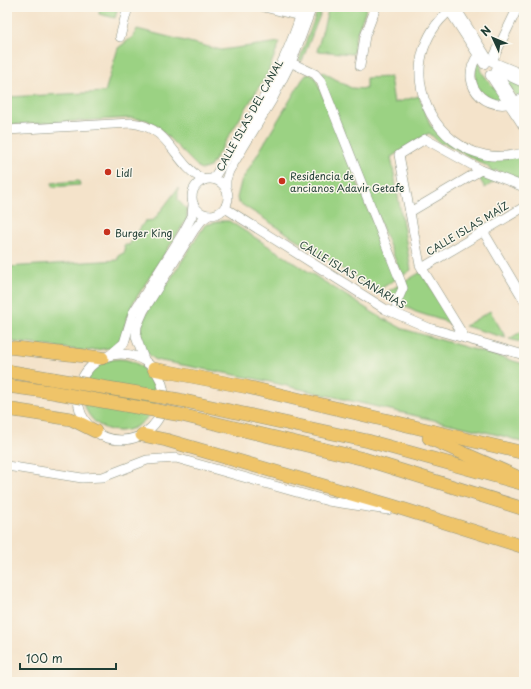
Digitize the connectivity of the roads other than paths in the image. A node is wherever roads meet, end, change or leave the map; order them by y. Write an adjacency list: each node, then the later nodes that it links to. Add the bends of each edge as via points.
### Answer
1 (128, 7): 9 (street)
2 (264, 7): 8 (street)
3 (303, 7): 8 (street, CALLE ISLAS DEL CANAL)
4 (312, 7): 26 (street, CALLE ISLAS DEL CANAL, via 293,58 272,100 229,171)
5 (376, 7): 12 (street, via 365,36)
6 (518, 7): 13 (street)
7 (452, 8): 10 (street); 13 (street); 21 (street, via 434,27 422,56 419,72 426,105 446,134 465,147 484,155 507,157)
8 (300, 16): 23 (street, CALLE ISLAS DEL CANAL, via 285,55 262,101)
9 (120, 37)
10 (478, 55): 13 (street); 16 (street, via 470,74 475,90 489,103 497,105)
11 (296, 65): 35 (street, via 315,74 321,81 403,288)
12 (360, 66)
13 (492, 66): 14 (street); 15 (street); 16 (street)
14 (524, 75)
15 (524, 83)
16 (517, 101): 17 (street); 19 (street)
17 (524, 115)
18 (131, 123): 20 (street); 23 (street, via 144,124 153,129 193,173); 25 (street, via 149,132 177,159 188,173)
19 (524, 127)
20 (7, 130)
21 (524, 153)
22 (481, 170): 24 (street); 30 (street); 30 (street, via 425,139 399,155)
23 (209, 180): 25 (street); 26 (street, via 223,184)
24 (524, 187)
25 (194, 189): 27 (street)
26 (226, 189): 29 (street, via 228,199)
27 (193, 204): 31 (street, via 200,212); 39 (street, via 192,216 183,233 133,313 124,342)
28 (524, 207): 32 (street, CALLE ISLAS MAÍZ)
29 (225, 208): 31 (street); 36 (street, CALLE ISLAS CANARIAS, via 385,309 429,328)
30 (410, 212): 33 (street)
31 (210, 215): 40 (street, via 194,230 144,310 137,326 136,337)
32 (483, 231): 33 (street, CALLE ISLAS MAÍZ); 34 (street)
33 (422, 268): 36 (street)
34 (524, 300)
35 (396, 304)
36 (465, 338): 38 (street, CALLE ISLAS CANARIAS)
37 (7, 347): 39 (highway)
38 (524, 355)
39 (106, 356): 40 (street, via 132,355); 46 (street, via 90,367 82,379 78,393 80,409 85,420)
40 (144, 360): 41 (street)
41 (154, 369): 45 (highway, via 246,387); 47 (street, via 163,386 164,406 157,421)
42 (7, 371): 51 (highway, bridge, via 180,400 368,441)
43 (7, 386): 52 (highway, bridge, via 181,415 364,459)
44 (7, 409): 46 (highway, via 71,419)
45 (373, 417): 48 (highway); 50 (highway, via 458,449)
46 (95, 431): 47 (street, via 110,438 127,440)
47 (142, 435): 53 (highway)
48 (524, 453)
49 (7, 466): 53 (street, via 82,478 103,478 147,460 176,458 328,501)
50 (524, 480)
51 (524, 484)
52 (524, 509)
53 (431, 518): 54 (highway)
54 (524, 547)

